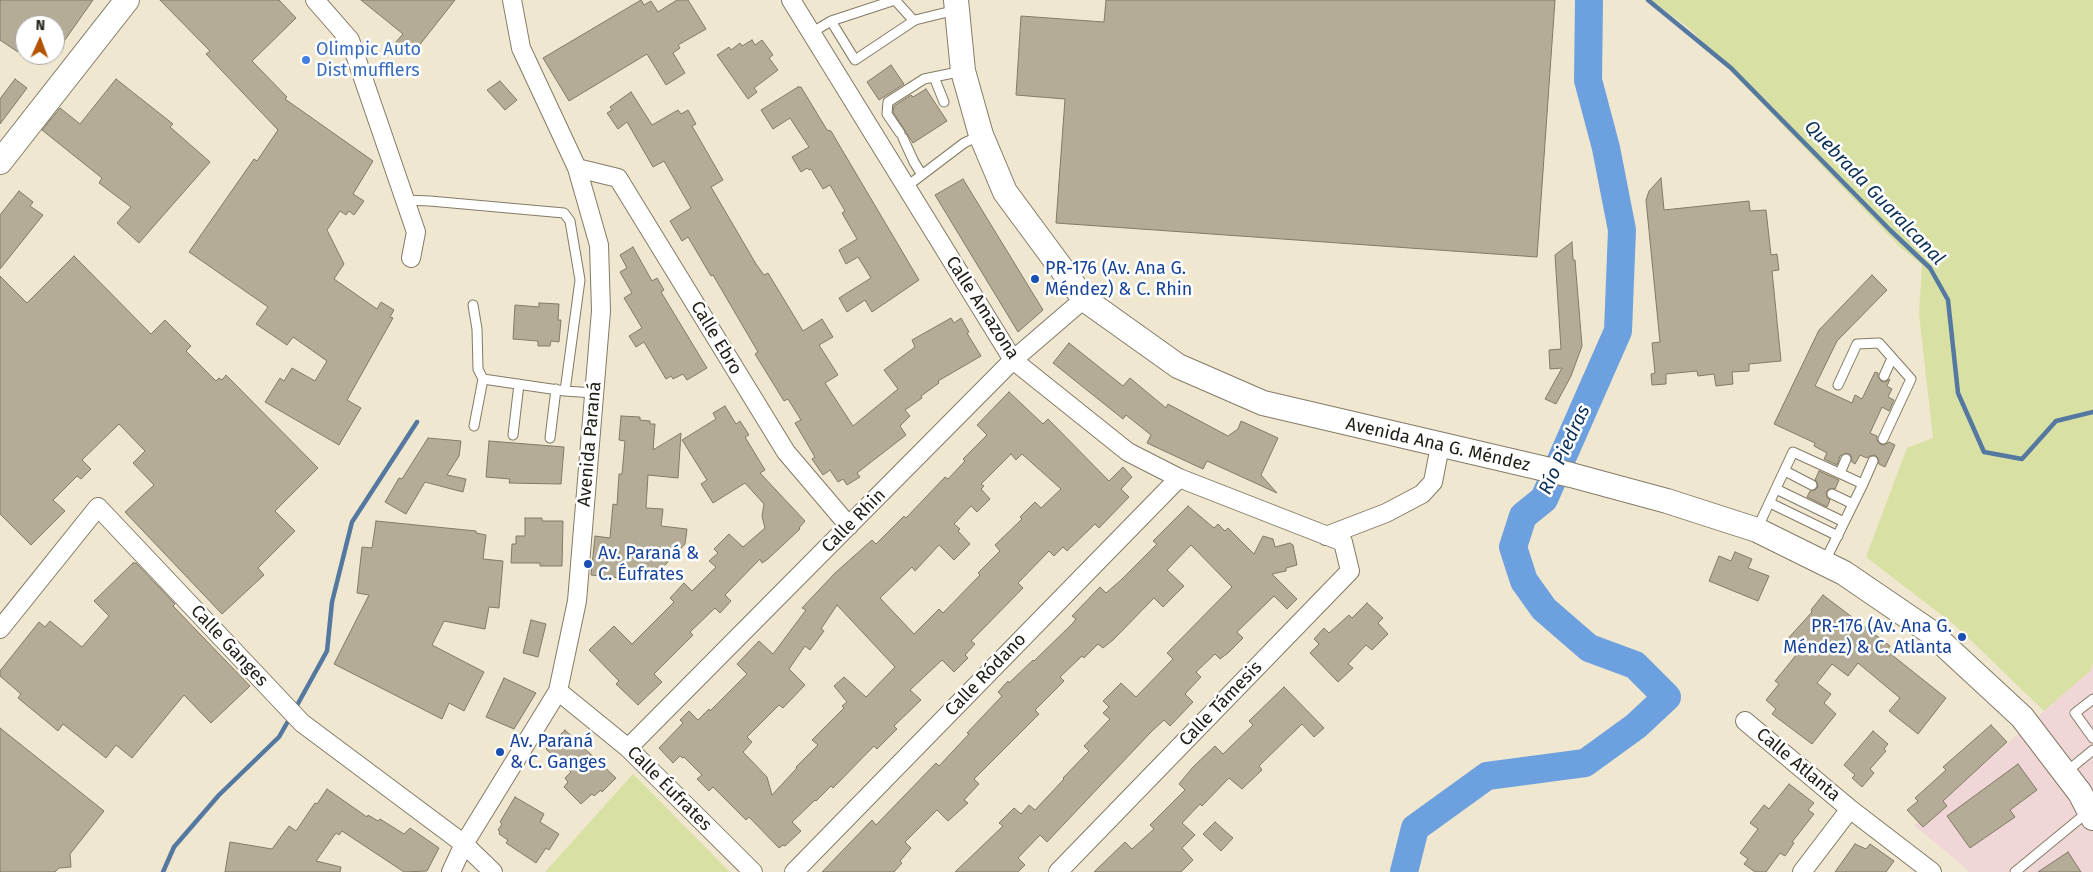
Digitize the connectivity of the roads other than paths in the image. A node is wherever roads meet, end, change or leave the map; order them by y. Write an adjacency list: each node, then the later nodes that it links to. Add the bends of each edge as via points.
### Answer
1 (128, 0): 13 (main road)
2 (315, 0): 17 (street, via 350,40)
3 (512, 0): 14 (street, Avenida Paraná, via 521,48)
4 (791, 0): 8 (street, Calle Amazona)
5 (956, 5): 7 (lane); 9 (main road, Avenida Ana G. Méndez)
6 (831, 21): 7 (lane, via 895,0); 7 (lane, via 855,60); 8 (lane)
7 (914, 21)
8 (811, 33): 16 (street, Calle Amazona)
9 (962, 71): 10 (lane); 12 (main road, Avenida Ana G. Méndez)
10 (934, 77): 11 (lane); 15 (lane, via 924,79 888,102 887,114)
11 (944, 102)
12 (981, 136): 15 (lane, via 964,143); 19 (main road, Avenida Ana G. Méndez, via 1005,192)
13 (0, 162)
14 (577, 168): 28 (street, Avenida Paraná, via 599,245 601,311); 46 (street, Calle Ebro, via 618,178 786,452)
15 (922, 175): 16 (lane)
16 (906, 187): 22 (street, Calle Amazona)
17 (405, 200): 18 (street, via 416,232); 27 (lane, via 564,213 570,221 580,280)
18 (411, 258)
19 (1084, 299): 22 (street, Calle Rhin); 33 (main road, Avenida Ana G. Méndez, via 1178,366 1263,403)
20 (473, 305): 24 (lane, via 478,369)
21 (1892, 358): 23 (lane); 26 (lane, via 1878,343 1857,344); 32 (lane, via 1910,379)
22 (1013, 360): 38 (street, Calle Amazona, via 1128,452); 46 (street, Calle Rhin)
23 (1884, 376)
24 (483, 379): 25 (lane); 29 (lane)
25 (519, 384): 27 (lane); 30 (lane)
26 (1838, 385)
27 (561, 390): 28 (lane); 31 (lane)
28 (594, 393): 52 (street, Avenida Paraná, via 577,601)
29 (474, 426)
30 (513, 435)
31 (550, 438)
32 (1883, 439)
33 (1440, 446): 47 (main road, Avenida Ana G. Méndez, via 1622,488); 48 (street, via 1433,482 1422,494 1386,513)
34 (1846, 459): 37 (lane)
35 (1873, 461): 39 (lane)
36 (1784, 471): 37 (lane, via 1794,452); 40 (lane); 41 (lane)
37 (1840, 474): 39 (lane)
38 (1179, 478): 48 (street, Calle Amazona); 65 (street, Calle Ródano)
39 (1863, 484): 44 (lane)
40 (1812, 485)
41 (1776, 490): 43 (lane); 45 (lane)
42 (1832, 494): 44 (lane)
43 (1770, 503): 47 (lane); 49 (lane)
44 (1853, 504): 45 (lane)
45 (1844, 522): 49 (lane)
46 (849, 526): 56 (street, Calle Rhin)
47 (1757, 530): 50 (main road, Avenida Ana G. Méndez)
48 (1326, 536): 66 (street, Calle Támesis, via 1343,542 1350,571)
49 (1838, 536): 50 (lane)
50 (1824, 563): 58 (main road, Avenida Ana G. Méndez, via 1929,631 2022,717)
51 (0, 629): 61 (street, Calle Ganges, via 98,507 302,724)
52 (558, 691): 56 (street, Calle Éufrates); 61 (street, Avenida Paraná)
53 (2093, 698): 55 (lane, via 2074,712)
54 (1746, 720): 59 (street, Calle Atlanta)
55 (2093, 738)
56 (628, 748): 64 (street, Calle Éufrates)
57 (2093, 750): 58 (lane)
58 (2065, 773): 60 (main road, Avenida Ana G. Méndez)
59 (1850, 809): 67 (street, Calle Atlanta); 68 (street, Calle Atlanta)
60 (2091, 814): 69 (lane)
61 (464, 844): 62 (street, Avenida Paraná); 63 (street, Calle Ganges)
62 (451, 872)
63 (493, 872)
64 (753, 872)
65 (794, 872)
66 (1058, 872)
67 (1802, 872)
68 (1932, 872)
69 (2015, 872)

